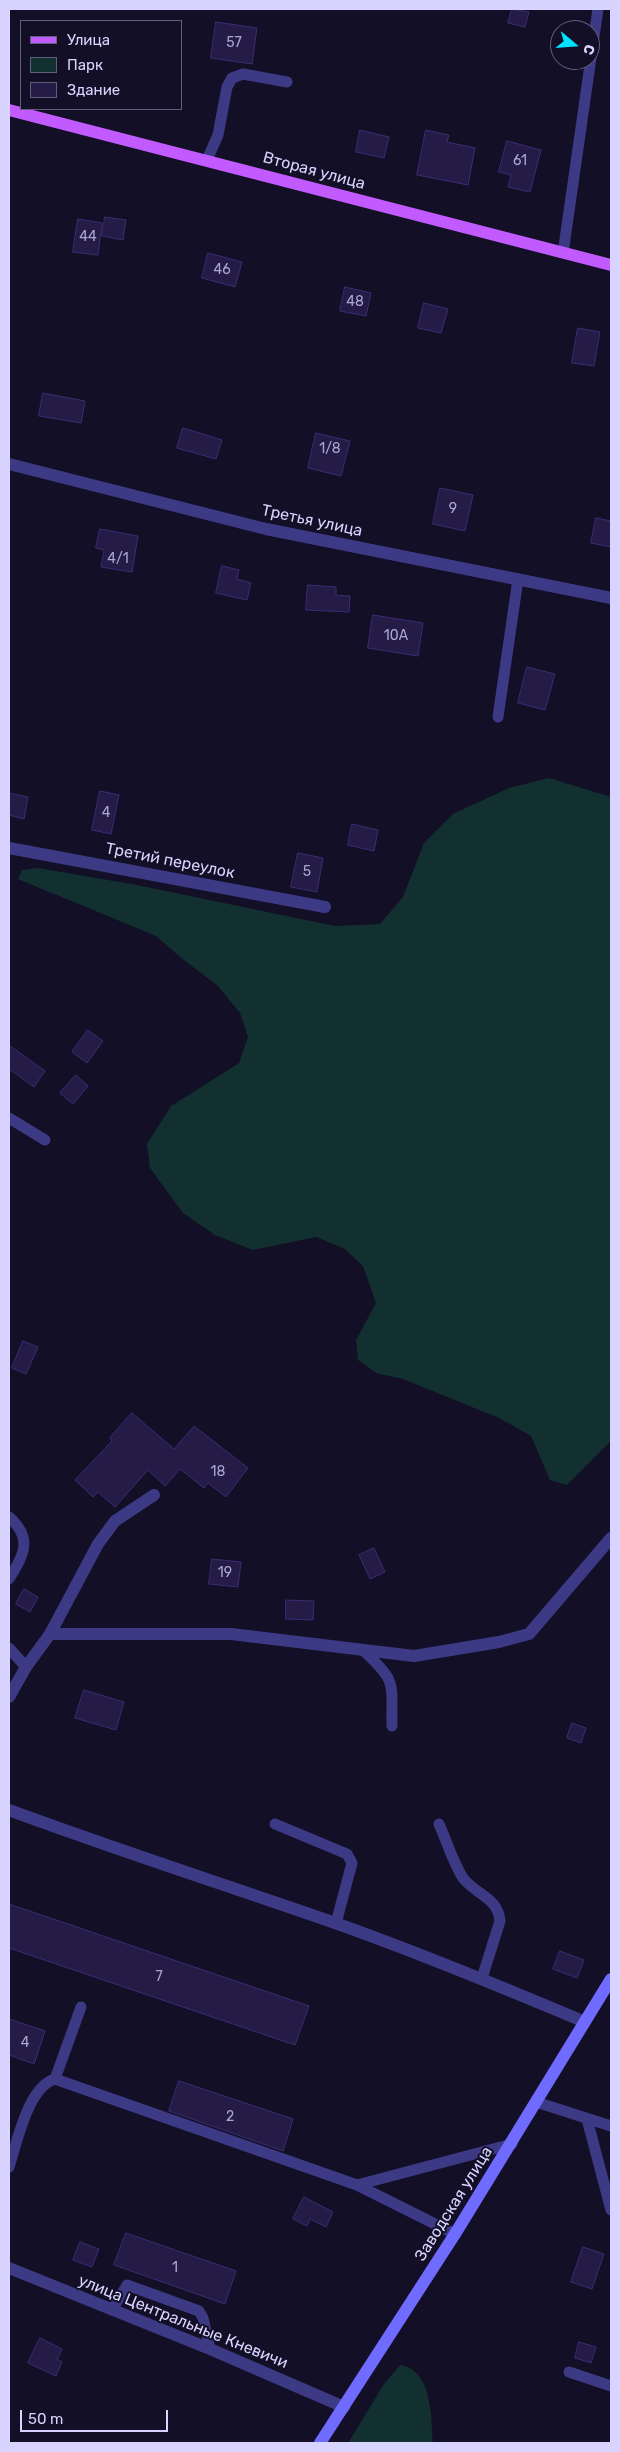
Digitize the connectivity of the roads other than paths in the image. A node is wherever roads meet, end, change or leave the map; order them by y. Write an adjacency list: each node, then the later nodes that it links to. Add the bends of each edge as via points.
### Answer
1 (598, 9): 5 (lane)
2 (287, 82): 4 (lane, via 243,74 232,78 227,87 218,135)
3 (9, 110): 4 (main road, Вторая улица)
4 (207, 160): 5 (main road, Вторая улица)
5 (563, 253): 6 (main road, Вторая улица)
6 (611, 264)
7 (9, 464): 8 (street, Третья улица, via 266,529)
8 (518, 579): 9 (street, Третья улица); 10 (lane)
9 (611, 598)
10 (498, 717)
11 (9, 848): 12 (street, Третий переулок)
12 (325, 907)
13 (9, 1118): 14 (lane)
14 (45, 1140)
15 (154, 1495): 19 (street, via 115,1521 98,1544)
16 (9, 1517): 18 (lane, via 22,1533 25,1546)
17 (611, 1538): 21 (street, via 529,1634 414,1656)
18 (9, 1580)
19 (50, 1634): 21 (street, via 231,1634); 22 (street)
20 (9, 1648): 22 (lane)
21 (364, 1651): 24 (lane, via 389,1677)
22 (26, 1666): 23 (street)
23 (9, 1697)
24 (392, 1726)
25 (9, 1810): 28 (street)
26 (275, 1824): 28 (lane, via 351,1858)
27 (439, 1824): 29 (lane, via 464,1879 490,1899 499,1912 500,1921)
28 (336, 1923): 29 (street)
29 (482, 1978): 32 (street)
30 (611, 1979): 32 (street, Заводская улица)
31 (81, 2007): 33 (lane)
32 (585, 2022): 34 (street, Заводская улица)
33 (56, 2079): 38 (lane, via 48,2081 37,2092); 40 (lane)
34 (536, 2102): 35 (lane); 37 (street, Заводская улица)
35 (588, 2119): 36 (lane); 39 (lane)
36 (611, 2126)
37 (512, 2144): 40 (lane); 42 (street, Заводская улица)
38 (9, 2167)
39 (606, 2173): 41 (lane)
40 (357, 2186): 42 (lane)
41 (611, 2210)
42 (455, 2234): 48 (street, Заводская улица)
43 (9, 2268): 44 (street, улица Центральные Кневичи)
44 (112, 2310): 45 (street, улица Центральные Кневичи); 45 (lane, via 127,2284 193,2308 203,2318)
45 (210, 2349): 48 (street, улица Центральные Кневичи)
46 (569, 2372): 47 (lane)
47 (611, 2386)
48 (344, 2407): 49 (street, Заводская улица)
49 (320, 2443)

